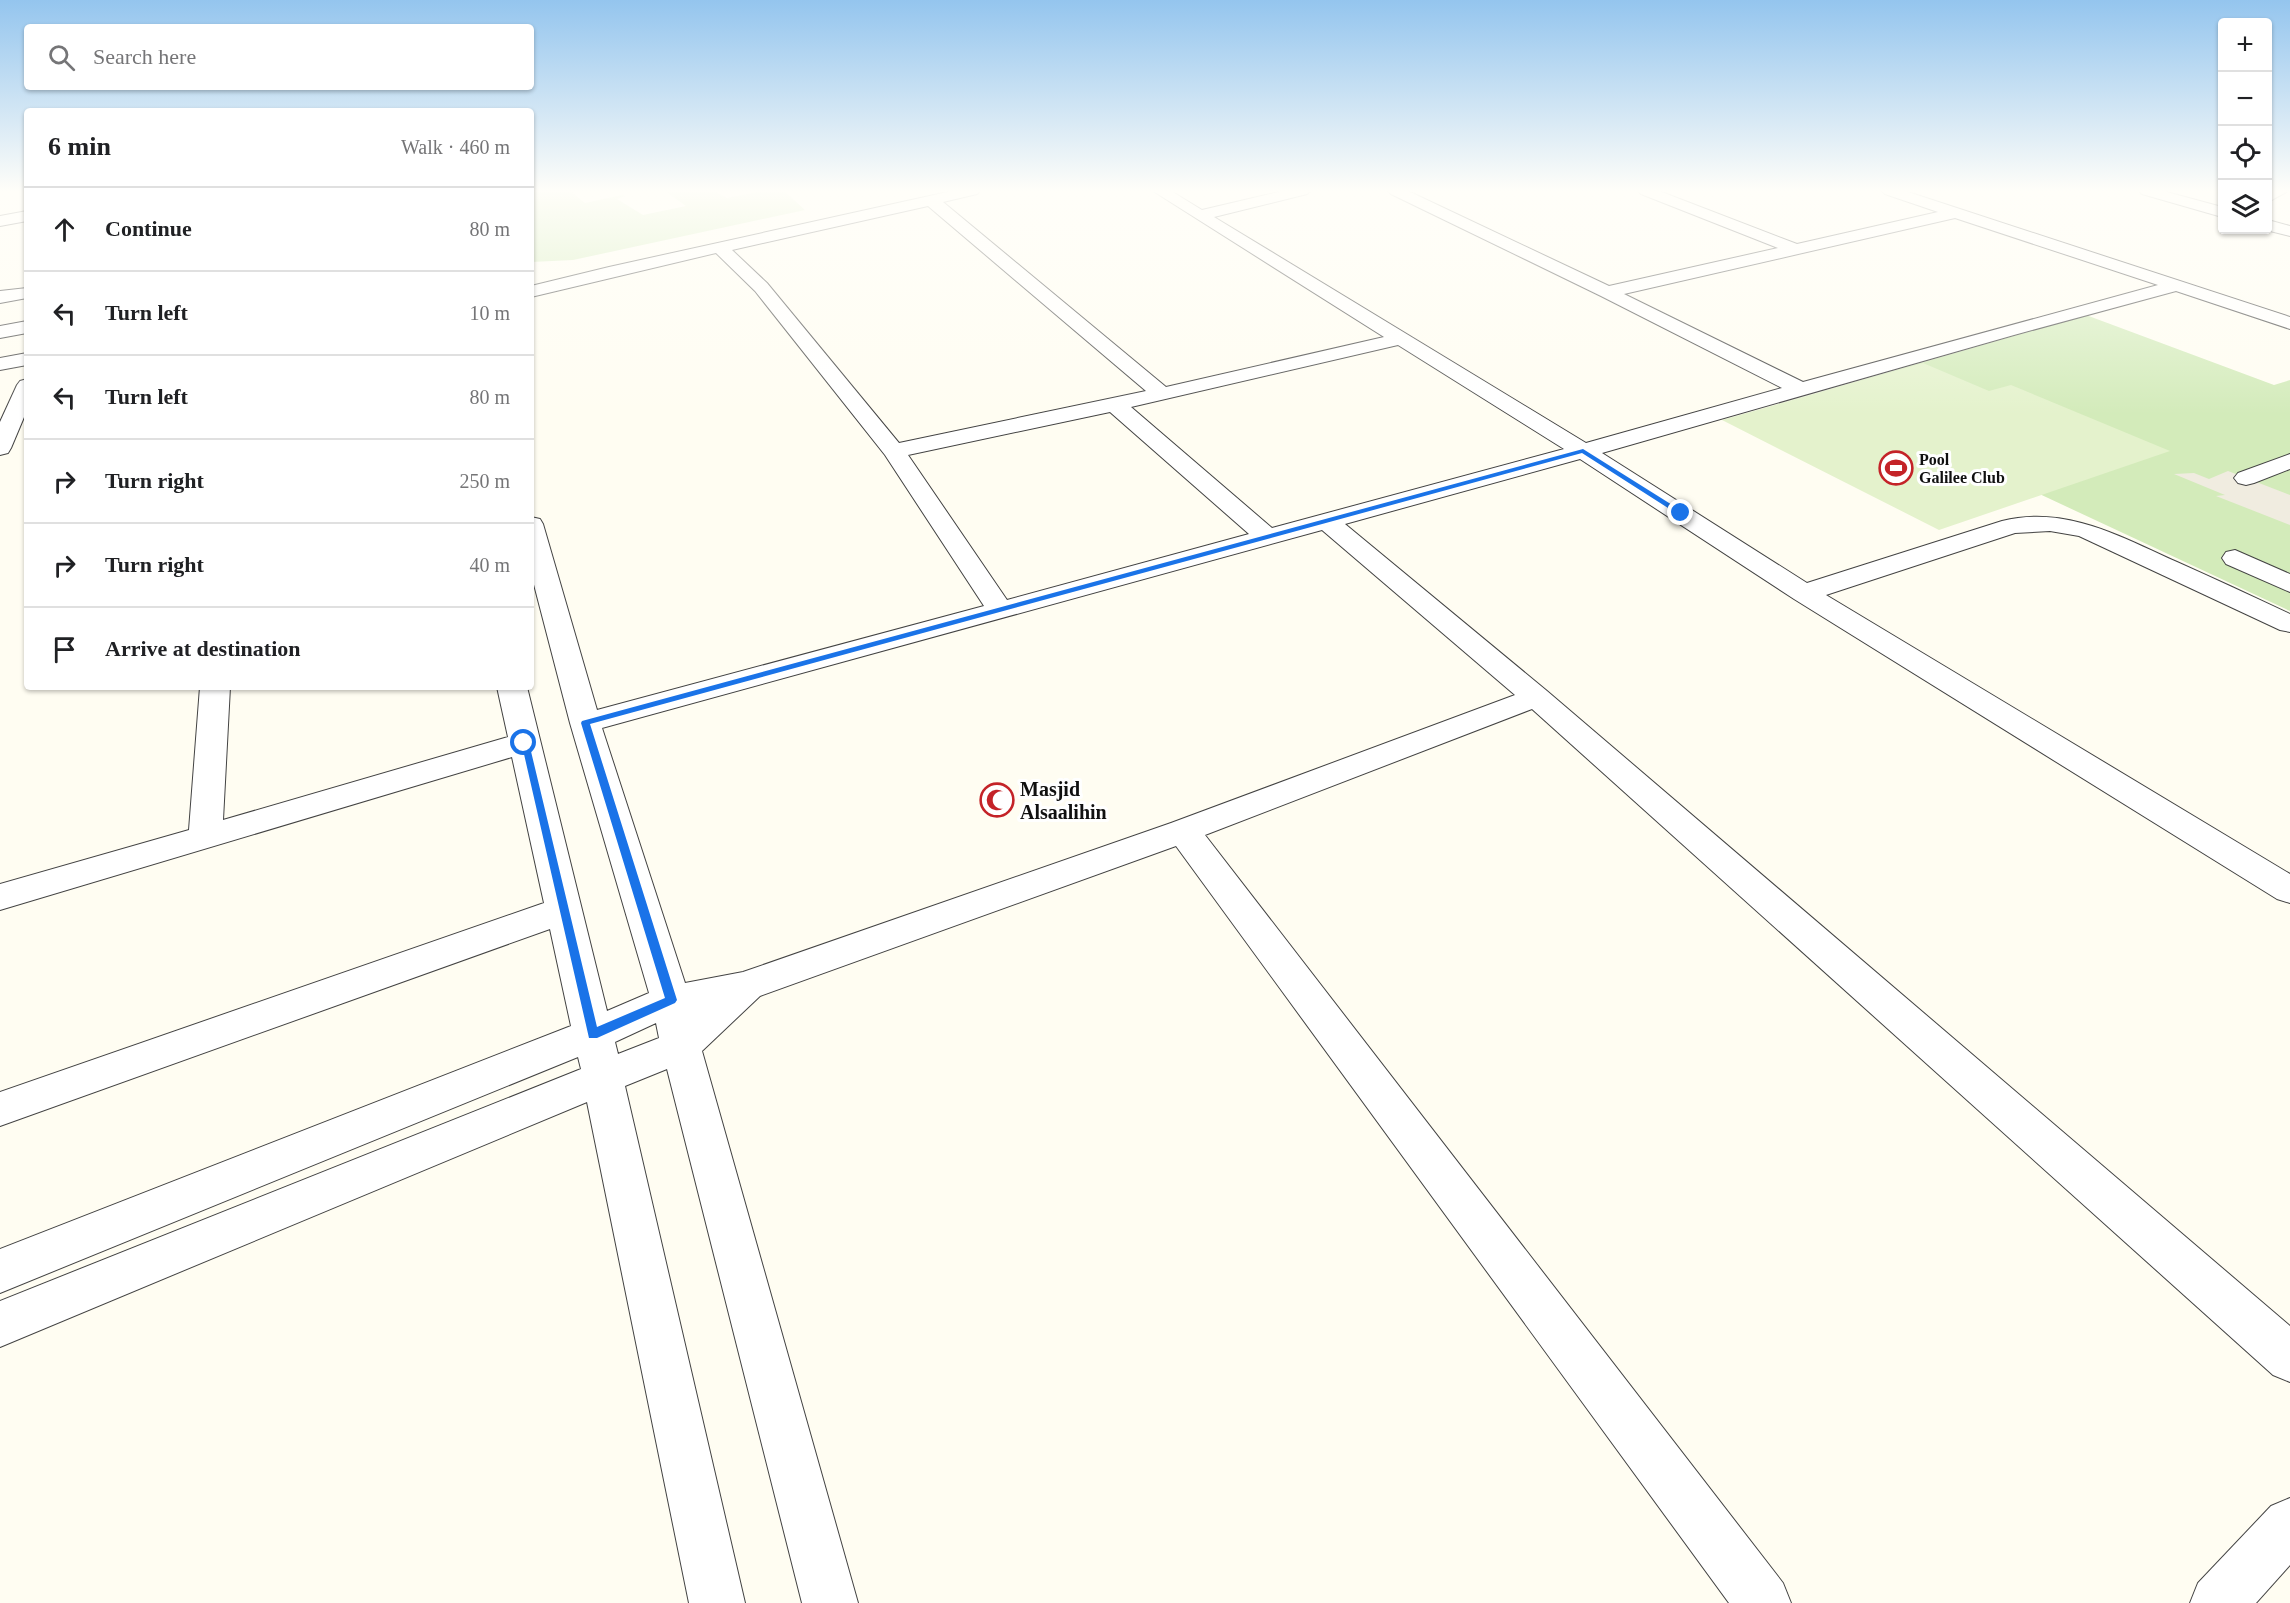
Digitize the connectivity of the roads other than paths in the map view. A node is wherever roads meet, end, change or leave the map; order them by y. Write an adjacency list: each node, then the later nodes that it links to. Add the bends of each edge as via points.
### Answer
1 (638, 266): 9 (street)
2 (739, 266): 25 (street, via 761,287)
3 (1012, 266): 20 (street)
4 (1282, 266): 16 (street)
5 (1552, 266): 10 (street)
6 (1722, 266): 10 (street)
7 (2115, 266): 8 (street)
8 (2176, 286): 13 (street); 19 (street)
9 (534, 291)
10 (1607, 292): 19 (street)
11 (24, 293): 12 (street)
12 (0, 297)
13 (2290, 324)
14 (24, 328): 15 (street)
15 (0, 332)
16 (1399, 339): 20 (street); 24 (street)
17 (24, 360): 18 (street)
18 (0, 364)
19 (1798, 388): 24 (street)
20 (1162, 394): 22 (street)
21 (19, 398): 23 (street)
22 (1114, 404): 25 (street); 30 (street)
23 (0, 448)
24 (1583, 451): 28 (street); 33 (street)
25 (894, 452): 34 (street)
26 (2285, 467): 27 (street)
27 (2246, 478)
28 (1327, 521): 30 (street); 38 (street)
29 (534, 535): 39 (street)
30 (1267, 537): 34 (street)
31 (2235, 558): 32 (street)
32 (2290, 584)
33 (1804, 593): 35 (street, via 2011,526 2038,522 2088,531); 43 (street)
34 (1000, 610): 39 (street)
35 (2290, 624)
36 (215, 690): 42 (street)
37 (513, 690): 40 (street)
38 (1536, 697): 41 (street); 54 (street)
39 (585, 723): 47 (street)
40 (524, 743): 42 (street); 45 (street)
41 (1183, 831): 46 (street); 58 (street)
42 (206, 837): 44 (street)
43 (2290, 890)
44 (0, 897)
45 (564, 910): 48 (street); 51 (street)
46 (746, 986): 47 (street); 49 (street)
47 (671, 1000): 48 (street); 49 (street)
48 (593, 1034): 50 (street); 52 (street)
49 (681, 1046): 50 (street); 57 (street)
50 (603, 1078): 53 (street); 56 (street)
51 (0, 1109)
52 (0, 1271)
53 (0, 1324)
54 (2290, 1358)
55 (2290, 1525): 59 (street)
56 (717, 1603)
57 (830, 1603)
58 (1763, 1603)
59 (2218, 1603)

